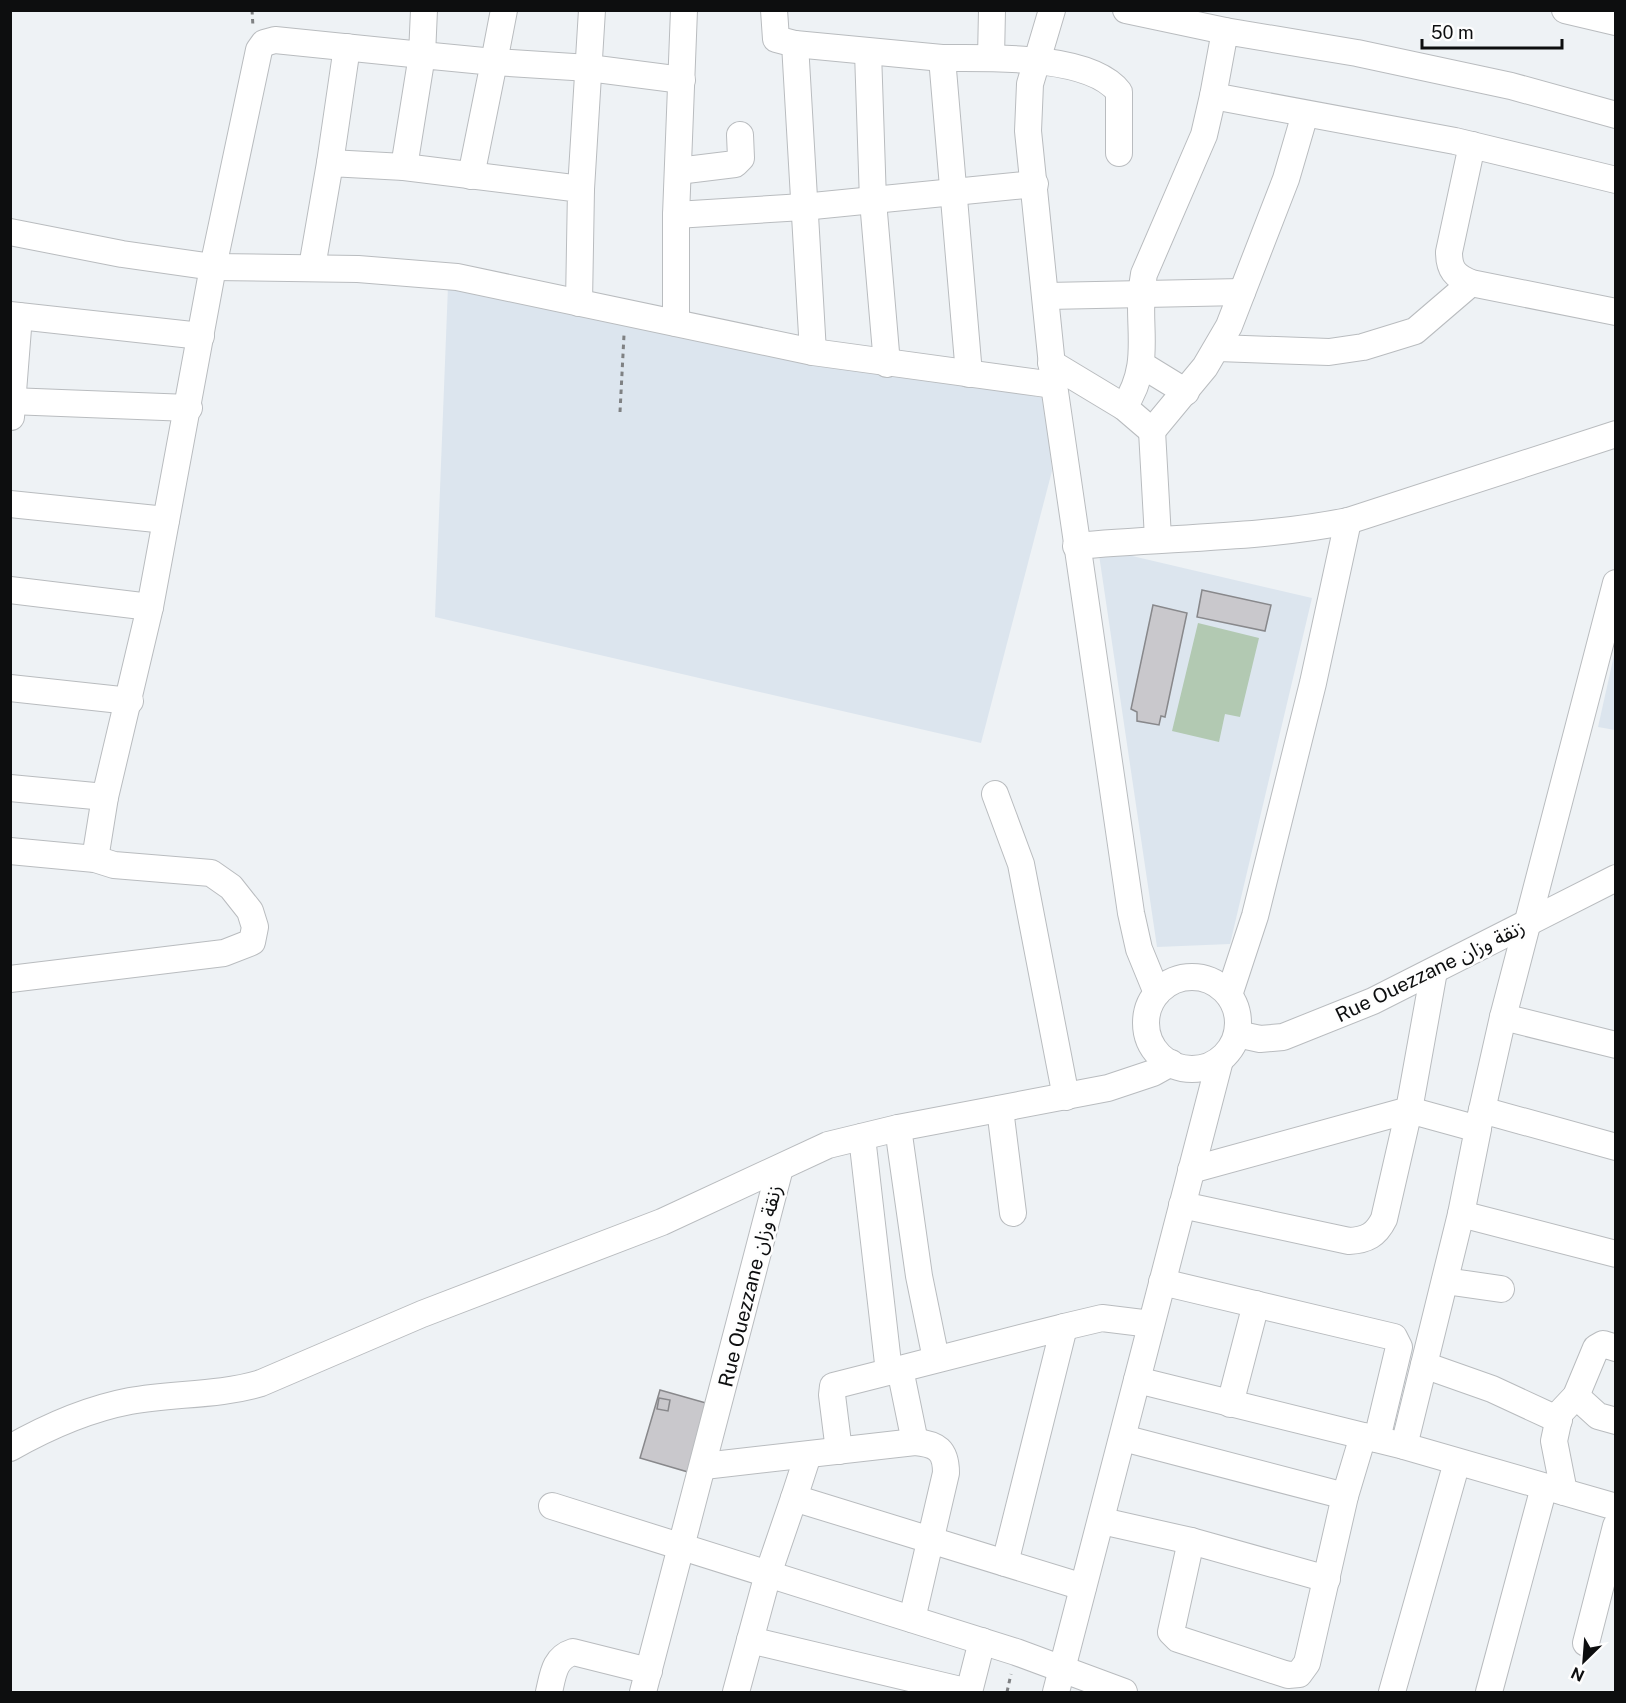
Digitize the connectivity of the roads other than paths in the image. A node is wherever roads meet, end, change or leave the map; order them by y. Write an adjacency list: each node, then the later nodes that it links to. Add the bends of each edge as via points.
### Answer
1 (424, 10): 16 (street)
2 (504, 10): 20 (street)
3 (592, 10): 21 (street)
4 (684, 10): 22 (street)
5 (774, 10): 13 (street, via 776,39)
6 (992, 10): 18 (street)
7 (1052, 10): 19 (street)
8 (1126, 10): 12 (street)
9 (1565, 10): 10 (street)
10 (1591, 13): 11 (street)
11 (1616, 22)
12 (1225, 31): 23 (street); 25 (street, via 1357,53 1511,86)
13 (795, 44): 15 (street); 38 (street)
14 (347, 47): 16 (street); 29 (street); 41 (street, via 275,40 261,46)
15 (868, 52): 17 (street); 37 (street)
16 (422, 55): 20 (street); 30 (street)
17 (942, 58): 18 (street); 36 (street)
18 (991, 58): 19 (street)
19 (1035, 60): 28 (street, via 1094,74 1113,84 1119,92 1121,108); 34 (street, via 1027,107)
20 (494, 62): 21 (street); 32 (street)
21 (589, 68): 22 (street); 35 (street)
22 (682, 80): 31 (street)
23 (1213, 96): 24 (street); 44 (street, via 1204,135 1156,243)
24 (1305, 114): 27 (street); 45 (street, via 1286,179)
25 (1616, 115)
26 (740, 135): 31 (street, via 741,158 735,164)
27 (1472, 145): 33 (street); 43 (street, via 1449,266)
28 (1119, 153)
29 (330, 163): 30 (street); 42 (street)
30 (404, 167): 32 (street)
31 (678, 171): 39 (street)
32 (471, 176): 35 (street)
33 (1616, 180)
34 (1035, 184): 36 (street); 46 (street)
35 (581, 189): 47 (street)
36 (952, 194): 37 (street); 56 (street)
37 (873, 201): 38 (street); 54 (street)
38 (803, 207): 39 (street); 53 (street)
39 (676, 215): 50 (street)
40 (10, 232): 41 (street)
41 (213, 267): 42 (street); 51 (street)
42 (312, 267): 47 (street, via 420,272)
43 (1472, 283): 48 (street); 52 (street, via 1415,331 1363,347 1329,352)
44 (1141, 292): 45 (street); 46 (street); 55 (street)
45 (1242, 292): 52 (street)
46 (1047, 296): 57 (street)
47 (579, 303): 50 (street)
48 (1616, 312)
49 (15, 315): 51 (street); 59 (street)
50 (675, 323): 53 (street)
51 (201, 336): 61 (street)
52 (1218, 348): 58 (street)
53 (813, 352): 54 (street)
54 (887, 364): 56 (street)
55 (1142, 365): 58 (street); 60 (street)
56 (969, 374): 57 (street)
57 (1053, 374): 60 (street); 68 (street)
58 (1186, 392): 62 (street)
59 (11, 407): 61 (street)
60 (1124, 407): 62 (street)
61 (189, 408): 65 (street)
62 (1152, 431): 67 (street)
63 (1616, 434): 66 (street)
64 (10, 504): 65 (street)
65 (166, 520): 71 (street)
66 (1348, 521): 67 (street, via 1237,535); 84 (street, via 1263,883 1247,946)
67 (1158, 538): 68 (street)
68 (1076, 546): 83 (street, via 1131,914 1139,949)
69 (1616, 583): 80 (street)
70 (10, 590): 71 (street)
71 (150, 607): 73 (street)
72 (10, 688): 73 (street)
73 (130, 701): 76 (street)
74 (10, 788): 76 (street)
75 (995, 794): 90 (street, via 1021,864)
76 (105, 797): 78 (street)
77 (10, 851): 78 (street)
78 (95, 859): 82 (street, via 114,865 212,873 231,887 250,911 255,927 252,942 224,953)
79 (1616, 878): 80 (street, Rue Ouezzane زنقة وزان)
80 (1527, 924): 81 (street, Rue Ouezzane زنقة وزان); 85 (street)
81 (1434, 971): 86 (street, Rue Ouezzane زنقة وزان, via 1373,1001 1282,1037 1260,1039); 92 (street)
82 (10, 979)
83 (1157, 993): 84 (street, via 1173,980 1193,976 1213,981); 89 (street, via 1146,1021 1150,1041 1162,1058)
84 (1229, 994): 86 (street, via 1238,1013)
85 (1503, 1017): 87 (street); 93 (street)
86 (1237, 1034): 88 (street)
87 (1616, 1045)
88 (1220, 1060): 89 (street, via 1201,1068); 98 (street)
89 (1171, 1063): 90 (street, Rue Ouezzane زنقة وزان, via 1134,1081)
90 (1066, 1097): 91 (street, Rue Ouezzane زنقة وزان)
91 (1000, 1109): 94 (street, Rue Ouezzane زنقة وزان); 100 (street)
92 (1409, 1110): 93 (street); 98 (street); 99 (street, via 1387,1208 1380,1227 1369,1237 1349,1241)
93 (1480, 1120): 96 (street); 101 (street)
94 (898, 1128): 95 (street, Rue Ouezzane زنقة وزان); 110 (street, via 918,1276)
95 (862, 1137): 97 (street, Rue Ouezzane زنقة وزان, via 828,1145); 112 (street)
96 (1616, 1147)
97 (780, 1168): 122 (street, via 641,1231 422,1314 261,1383 236,1391 98,1408); 126 (street, Rue Ouezzane زنقة وزان)
98 (1191, 1170): 99 (street)
99 (1182, 1205): 104 (street)
100 (1013, 1213)
101 (1461, 1214): 102 (street); 103 (street)
102 (1616, 1254)
103 (1445, 1281): 105 (street); 111 (street)
104 (1162, 1282): 106 (street); 107 (street)
105 (1501, 1289)
106 (1256, 1304): 115 (street); 118 (street, via 1394,1337 1399,1347)
107 (1151, 1324): 108 (street, via 1102,1318); 113 (street)
108 (1064, 1327): 110 (street); 137 (street)
109 (1616, 1348): 114 (street, via 1603,1344 1596,1348)
110 (936, 1359): 112 (street)
111 (1424, 1365): 116 (street, via 1492,1389); 121 (street)
112 (894, 1370): 120 (street); 123 (street, via 833,1386)
113 (1137, 1380): 115 (street); 119 (street)
114 (1576, 1396): 116 (street, via 1560,1413); 117 (street, via 1598,1416)
115 (1230, 1404): 118 (street)
116 (1559, 1420): 127 (street, via 1554,1441)
117 (1616, 1421)
118 (1370, 1437): 121 (street); 128 (street)
119 (1123, 1438): 128 (street); 132 (street)
120 (915, 1442): 123 (street); 134 (street, via 932,1444 946,1458)
121 (1404, 1446): 125 (street)
122 (10, 1448)
123 (839, 1451): 124 (street)
124 (808, 1455): 126 (street); 129 (street)
125 (1457, 1462): 127 (street); 152 (street)
126 (704, 1466): 136 (street, Rue Ouezzane زنقة وزان)
127 (1554, 1489): 131 (street); 153 (street)
128 (1346, 1496): 139 (street)
129 (794, 1498): 134 (street); 138 (street)
130 (552, 1506): 136 (street)
131 (1616, 1507)
132 (1102, 1521): 135 (street); 140 (street)
133 (1616, 1526): 144 (street)
134 (931, 1541): 137 (street); 141 (street)
135 (1191, 1541): 139 (street); 139 (street, via 1171,1632 1178,1639 1288,1675 1299,1674 1307,1663)
136 (683, 1546): 138 (street); 146 (street, Rue Ouezzane زنقة وزان)
137 (1005, 1563): 140 (street)
138 (768, 1574): 141 (street); 142 (street)
139 (1327, 1579)
140 (1083, 1587): 145 (street)
141 (912, 1619): 143 (street)
142 (750, 1640): 148 (street); 149 (street)
143 (982, 1641): 145 (street); 149 (street)
144 (1586, 1643)
145 (1061, 1668): 150 (street); 151 (street)
146 (646, 1682): 147 (street, via 573,1652 555,1666)
147 (549, 1692)
148 (736, 1692)
149 (969, 1692)
150 (1056, 1692)
151 (1124, 1692)
152 (1392, 1692)
153 (1488, 1692)

